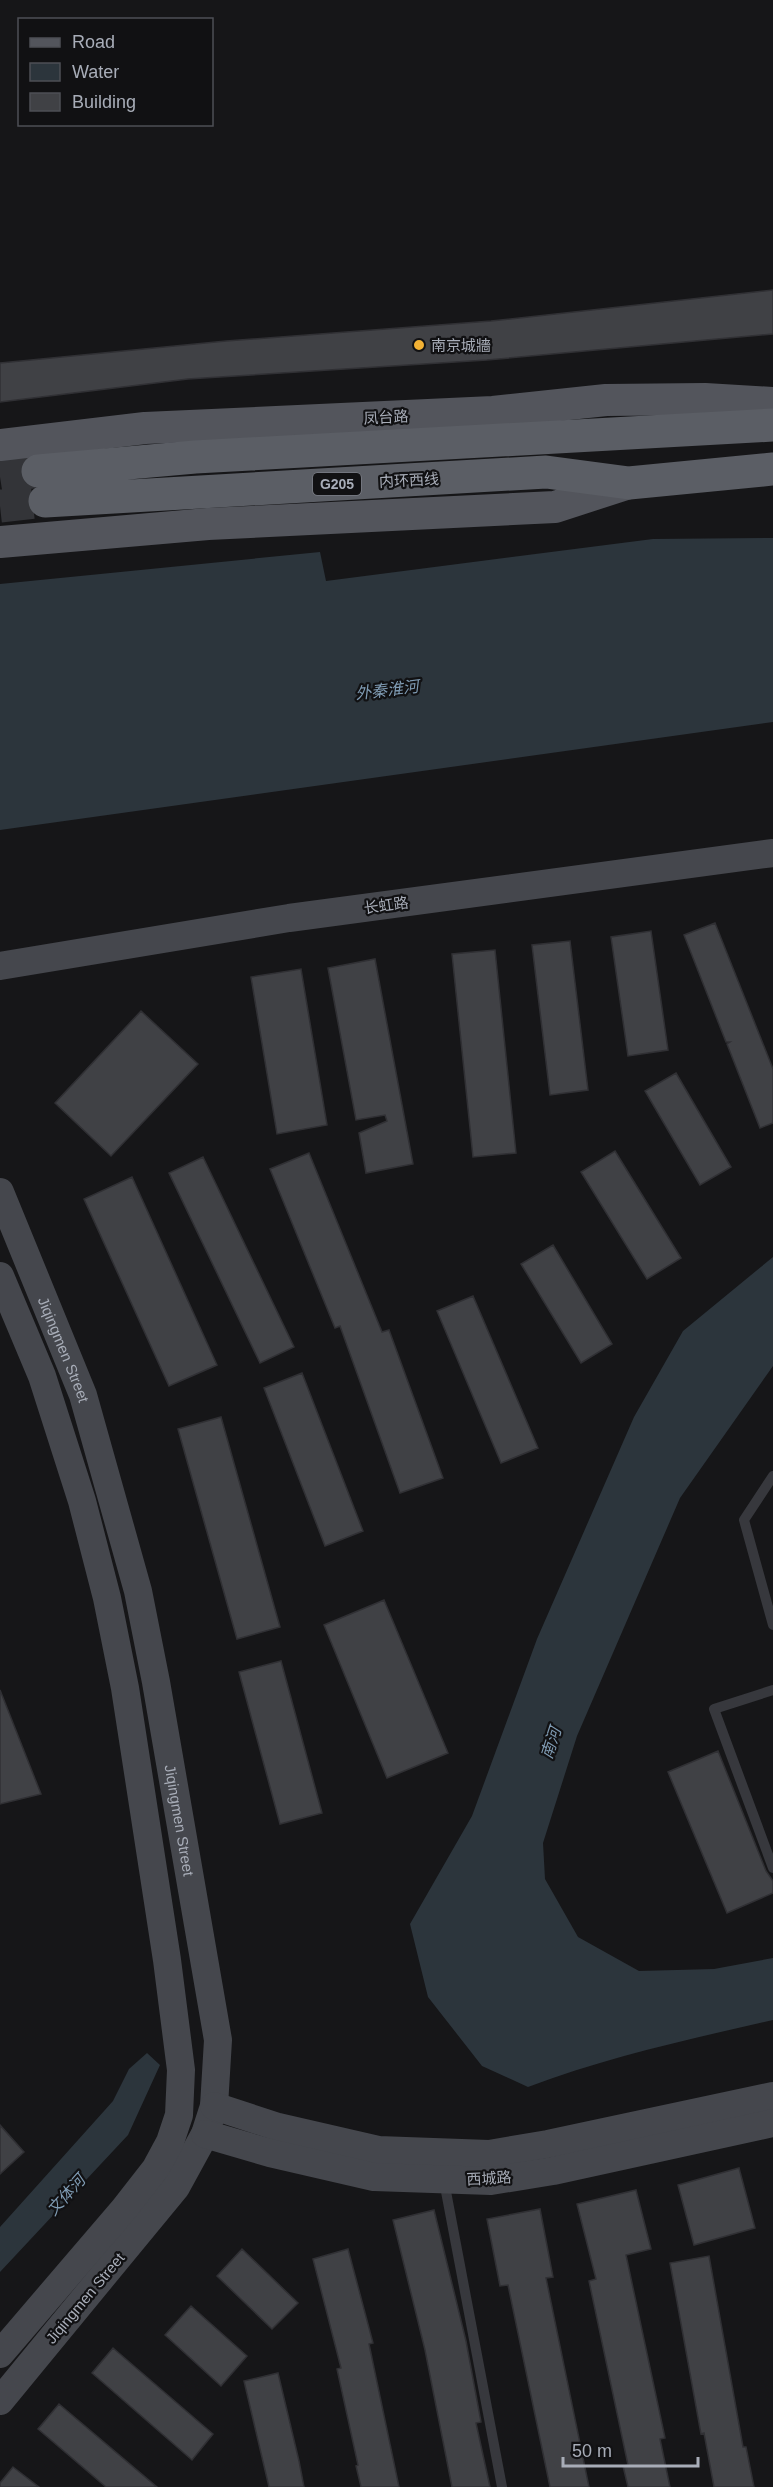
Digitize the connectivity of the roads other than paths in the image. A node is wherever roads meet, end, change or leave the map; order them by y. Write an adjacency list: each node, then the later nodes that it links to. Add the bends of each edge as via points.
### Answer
1 (773, 405): 3 (highway); 4 (main road, 凤台路, via 705,399 606,400 493,412 145,428)
2 (773, 425): 3 (highway)
3 (618, 435): 6 (highway, 内环西线 / G205, via 195,457 41,486 546,472)
4 (0, 446)
5 (773, 469): 6 (highway, 内环西线)
6 (629, 483): 7 (main road, via 555,507 208,524)
7 (0, 541)
8 (773, 853): 9 (main road, 长虹路, via 289,918)
9 (0, 966)
10 (0, 1192): 17 (main road, Jiqingmen Street, via 83,1395 138,1592 218,2040)
11 (0, 1276): 21 (main road, Jiqingmen Street, via 42,1376 82,1501 107,1598 125,1688 181,2070 179,2115 156,2168)
12 (773, 1476): 13 (lane, via 744,1520)
13 (773, 1625)
14 (773, 1690): 15 (lane, via 714,1709)
15 (773, 1868)
16 (773, 2096): 17 (main road, 西城路, via 489,2154 378,2150 278,2127)
17 (214, 2106): 19 (main road, Jiqingmen Street)
18 (773, 2123): 20 (main road, 西城路, via 553,2171 491,2181)
19 (205, 2134): 20 (main road, 西城路, via 374,2177); 22 (main road, Jiqingmen Street, via 176,2187)
20 (444, 2179): 23 (lane)
21 (0, 2354)
22 (0, 2401)
23 (502, 2487)

